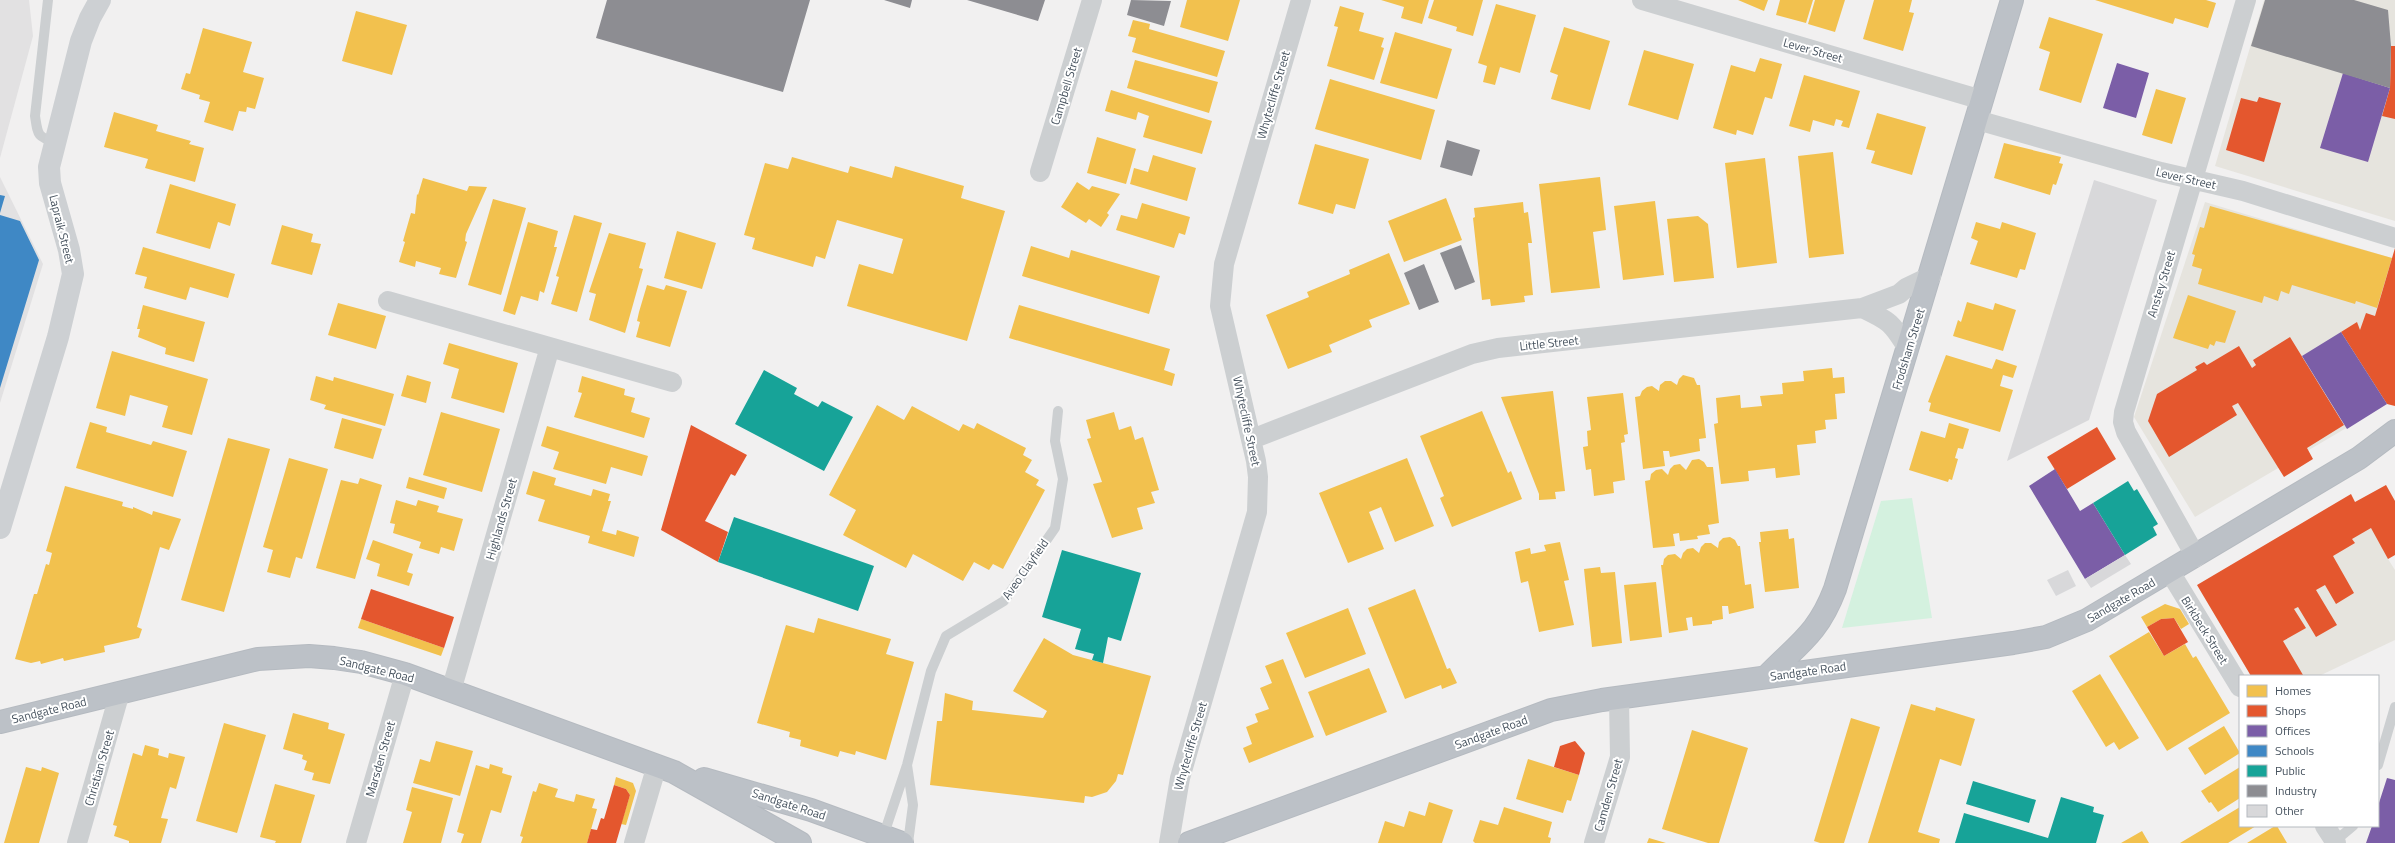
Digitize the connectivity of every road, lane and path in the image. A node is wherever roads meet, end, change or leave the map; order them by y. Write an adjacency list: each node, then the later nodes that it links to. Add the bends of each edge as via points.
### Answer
1 (48, 0): 9 (lane, via 35,116 39,135)
2 (100, 0): 9 (street, Lapraik Street, via 81,41)
3 (1092, 0): 10 (street, Campbell Street)
4 (1301, 0): 21 (street, Whytecliffe Street, via 1221,276 1220,306)
5 (1642, 0): 8 (street, Lever Street)
6 (2012, 0): 8 (highway, Frodsham Street)
7 (2246, 0): 11 (street, Anstey Street)
8 (1980, 110): 11 (street, Lever Street, via 2161,172); 13 (highway, Frodsham Street)
9 (55, 142): 22 (street, Lapraik Street, via 49,176 72,262 71,285 58,337)
10 (1040, 172)
11 (2192, 179): 12 (street, Lever Street, via 2243,191); 23 (street, Anstey Street, via 2131,384 2123,422 2126,432)
12 (2395, 238)
13 (1930, 276): 15 (street, Little Street, via 1899,294); 17 (highway, Frodsham Street)
14 (388, 301): 16 (street)
15 (1862, 308): 17 (street, via 1893,325); 21 (street, Little Street, via 1498,348 1472,354)
16 (550, 347): 18 (street); 28 (street, Highlands Street)
17 (1908, 349): 26 (highway, Frodsham Street, via 1829,604 1813,632)
18 (672, 382)
19 (1058, 411): 34 (lane, Aveo Clayfield, via 1056,441 1063,478 1054,528 1004,601 946,636 931,671)
20 (2395, 431): 23 (highway, Sandgate Road, via 2359,458)
21 (1252, 439): 45 (street, Whytecliffe Street, via 1258,477 1257,512 1180,778)
22 (0, 528)
23 (2196, 557): 24 (highway, Sandgate Road)
24 (2170, 572): 26 (highway, Sandgate Road, via 2088,620 2046,636 2013,643); 27 (street, Birkbeck Street)
25 (405, 674): 28 (highway, Sandgate Road); 29 (highway, Sandgate Road, via 361,662 286,656 228,665); 41 (street, Marsden Street)
26 (1767, 676): 30 (highway, Sandgate Road)
27 (2239, 685)
28 (451, 691): 35 (highway, Sandgate Road)
29 (120, 692): 32 (highway, Sandgate Road); 40 (street, Christian Street)
30 (1619, 698): 37 (highway, Sandgate Road, via 1551,710); 47 (street, Camden Street, via 1620,757)
31 (2395, 708): 33 (lane)
32 (0, 722)
33 (2379, 762)
34 (907, 765): 39 (lane, Aveo Clayfield); 44 (lane, Aveo Clayfield, via 913,806)
35 (665, 769): 39 (highway, Sandgate Road, via 772,798); 42 (street); 43 (highway, Sandgate Road)
36 (2351, 827): 38 (lane)
37 (1226, 836): 46 (highway, Sandgate Road)
38 (2332, 837)
39 (888, 841)
40 (77, 843)
41 (356, 843)
42 (634, 843)
43 (800, 843)
44 (908, 843)
45 (1169, 843)
46 (1189, 843)
47 (1594, 843)

